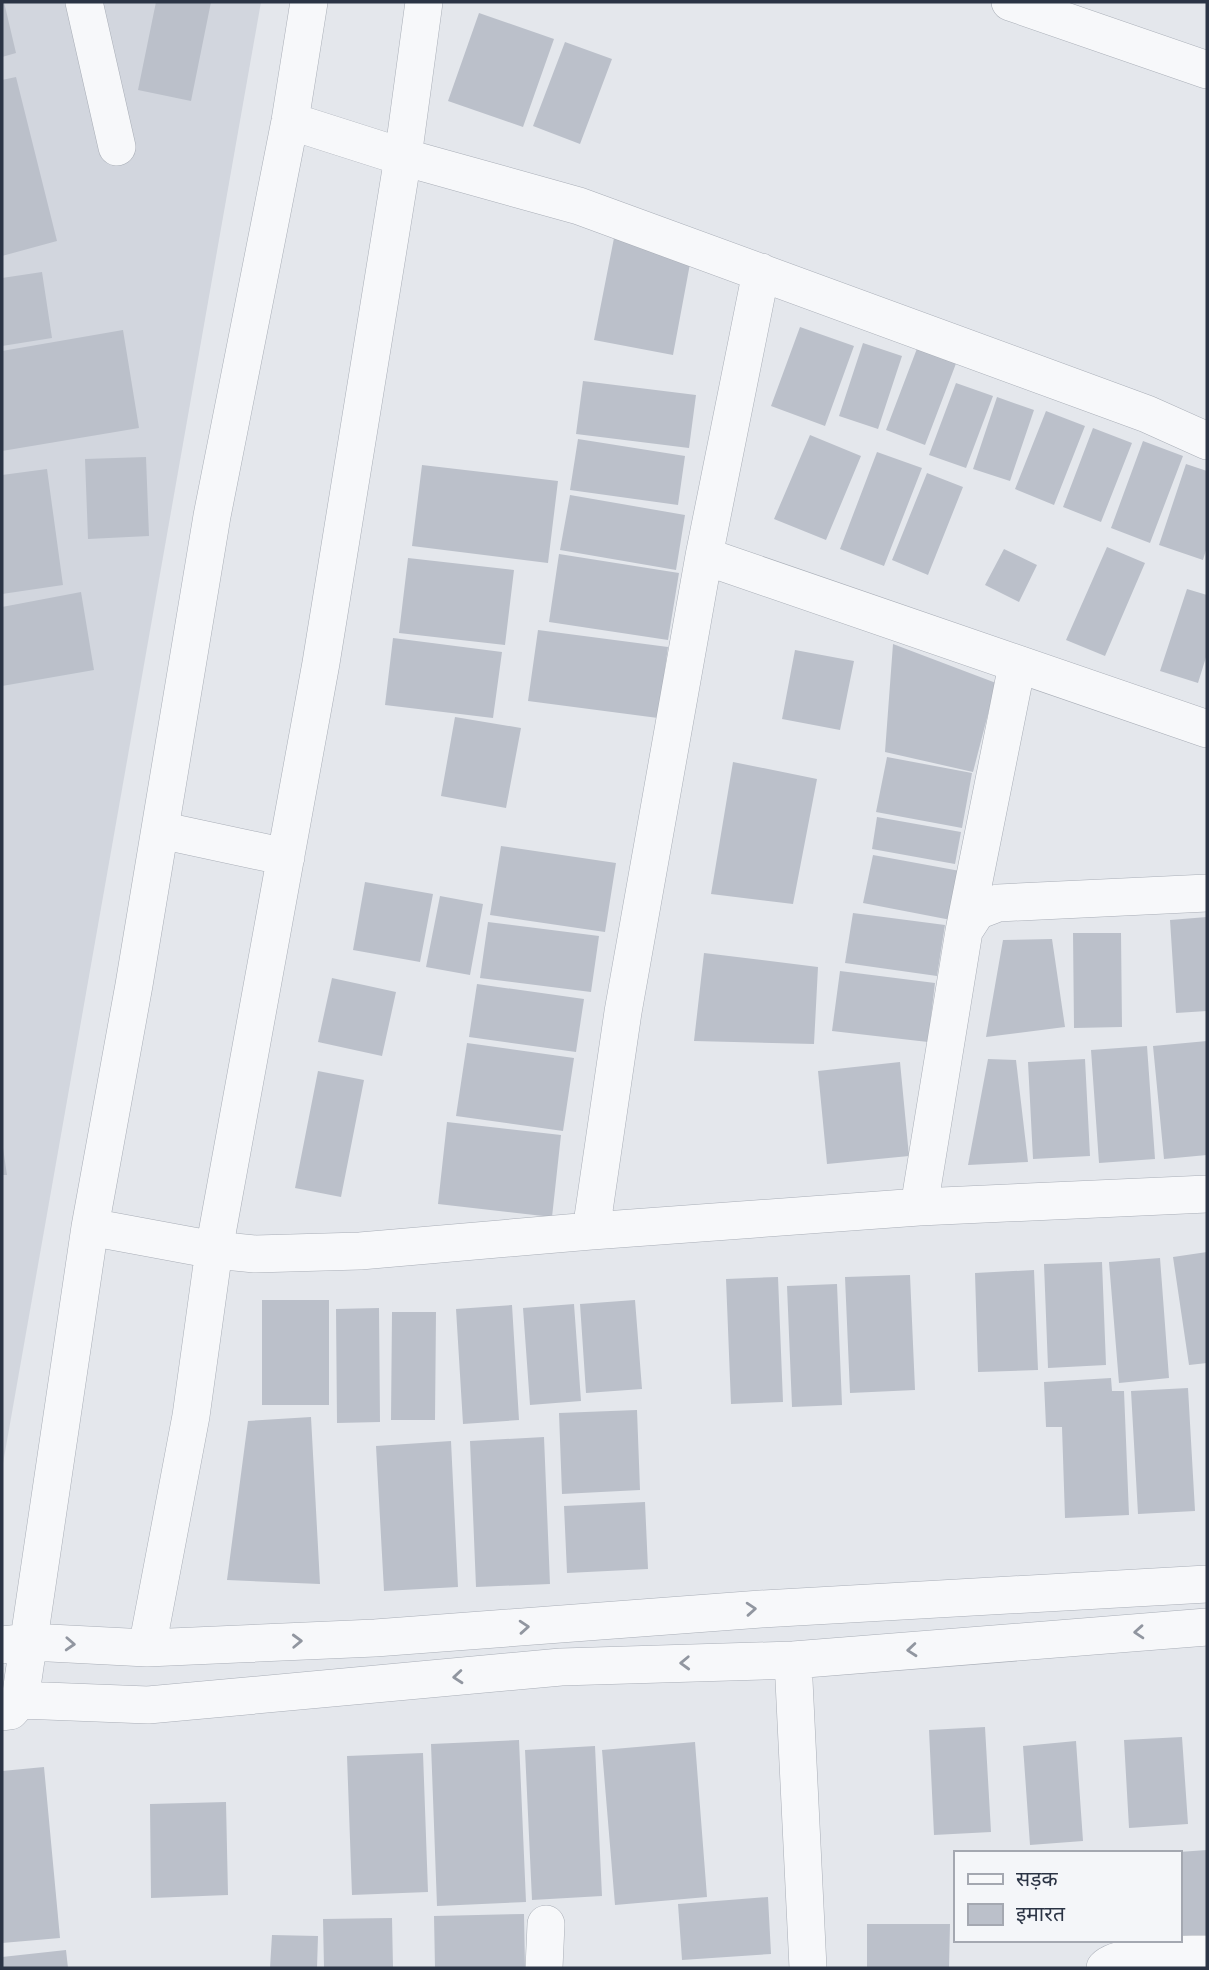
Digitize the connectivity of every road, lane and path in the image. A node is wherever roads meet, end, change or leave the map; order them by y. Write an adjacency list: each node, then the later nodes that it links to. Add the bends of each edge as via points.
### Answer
1 (84, 2): 7 (street)
2 (309, 2): 6 (street)
3 (424, 2): 8 (street)
4 (1010, 2): 5 (street)
5 (1207, 70)
6 (290, 121): 8 (street); 14 (street, via 212,516)
7 (117, 147)
8 (403, 157): 9 (street, via 579,206); 15 (street)
9 (761, 272): 10 (street, via 1147,414); 11 (street)
10 (1207, 441)
11 (704, 556): 12 (street); 21 (street, via 623,1012)
12 (1017, 665): 13 (street); 17 (street)
13 (1207, 729)
14 (160, 830): 15 (street); 20 (street)
15 (286, 857): 22 (street)
16 (1207, 893): 17 (street, via 998,904 977,911)
17 (964, 931): 19 (street)
18 (1207, 1194): 19 (street)
19 (919, 1207): 21 (street)
20 (90, 1227): 22 (street); 25 (street)
21 (591, 1231): 22 (street, via 360,1251 255,1254)
22 (215, 1250): 26 (street, via 191,1416)
23 (1207, 1584): 26 (street, one-way to 23, via 375,1638 761,1609)
24 (1207, 1627): 27 (street, one-way to 27)
25 (16, 1644): 26 (street, one-way to 26); 28 (street)
26 (146, 1648)
27 (793, 1660): 28 (street, one-way to 28, via 561,1667 148,1705); 32 (street)
28 (11, 1706)
29 (547, 1924): 31 (street)
30 (1207, 1954): 33 (street, via 1137,1956 1110,1962)
31 (544, 1968)
32 (808, 1968)
33 (1105, 1968)

